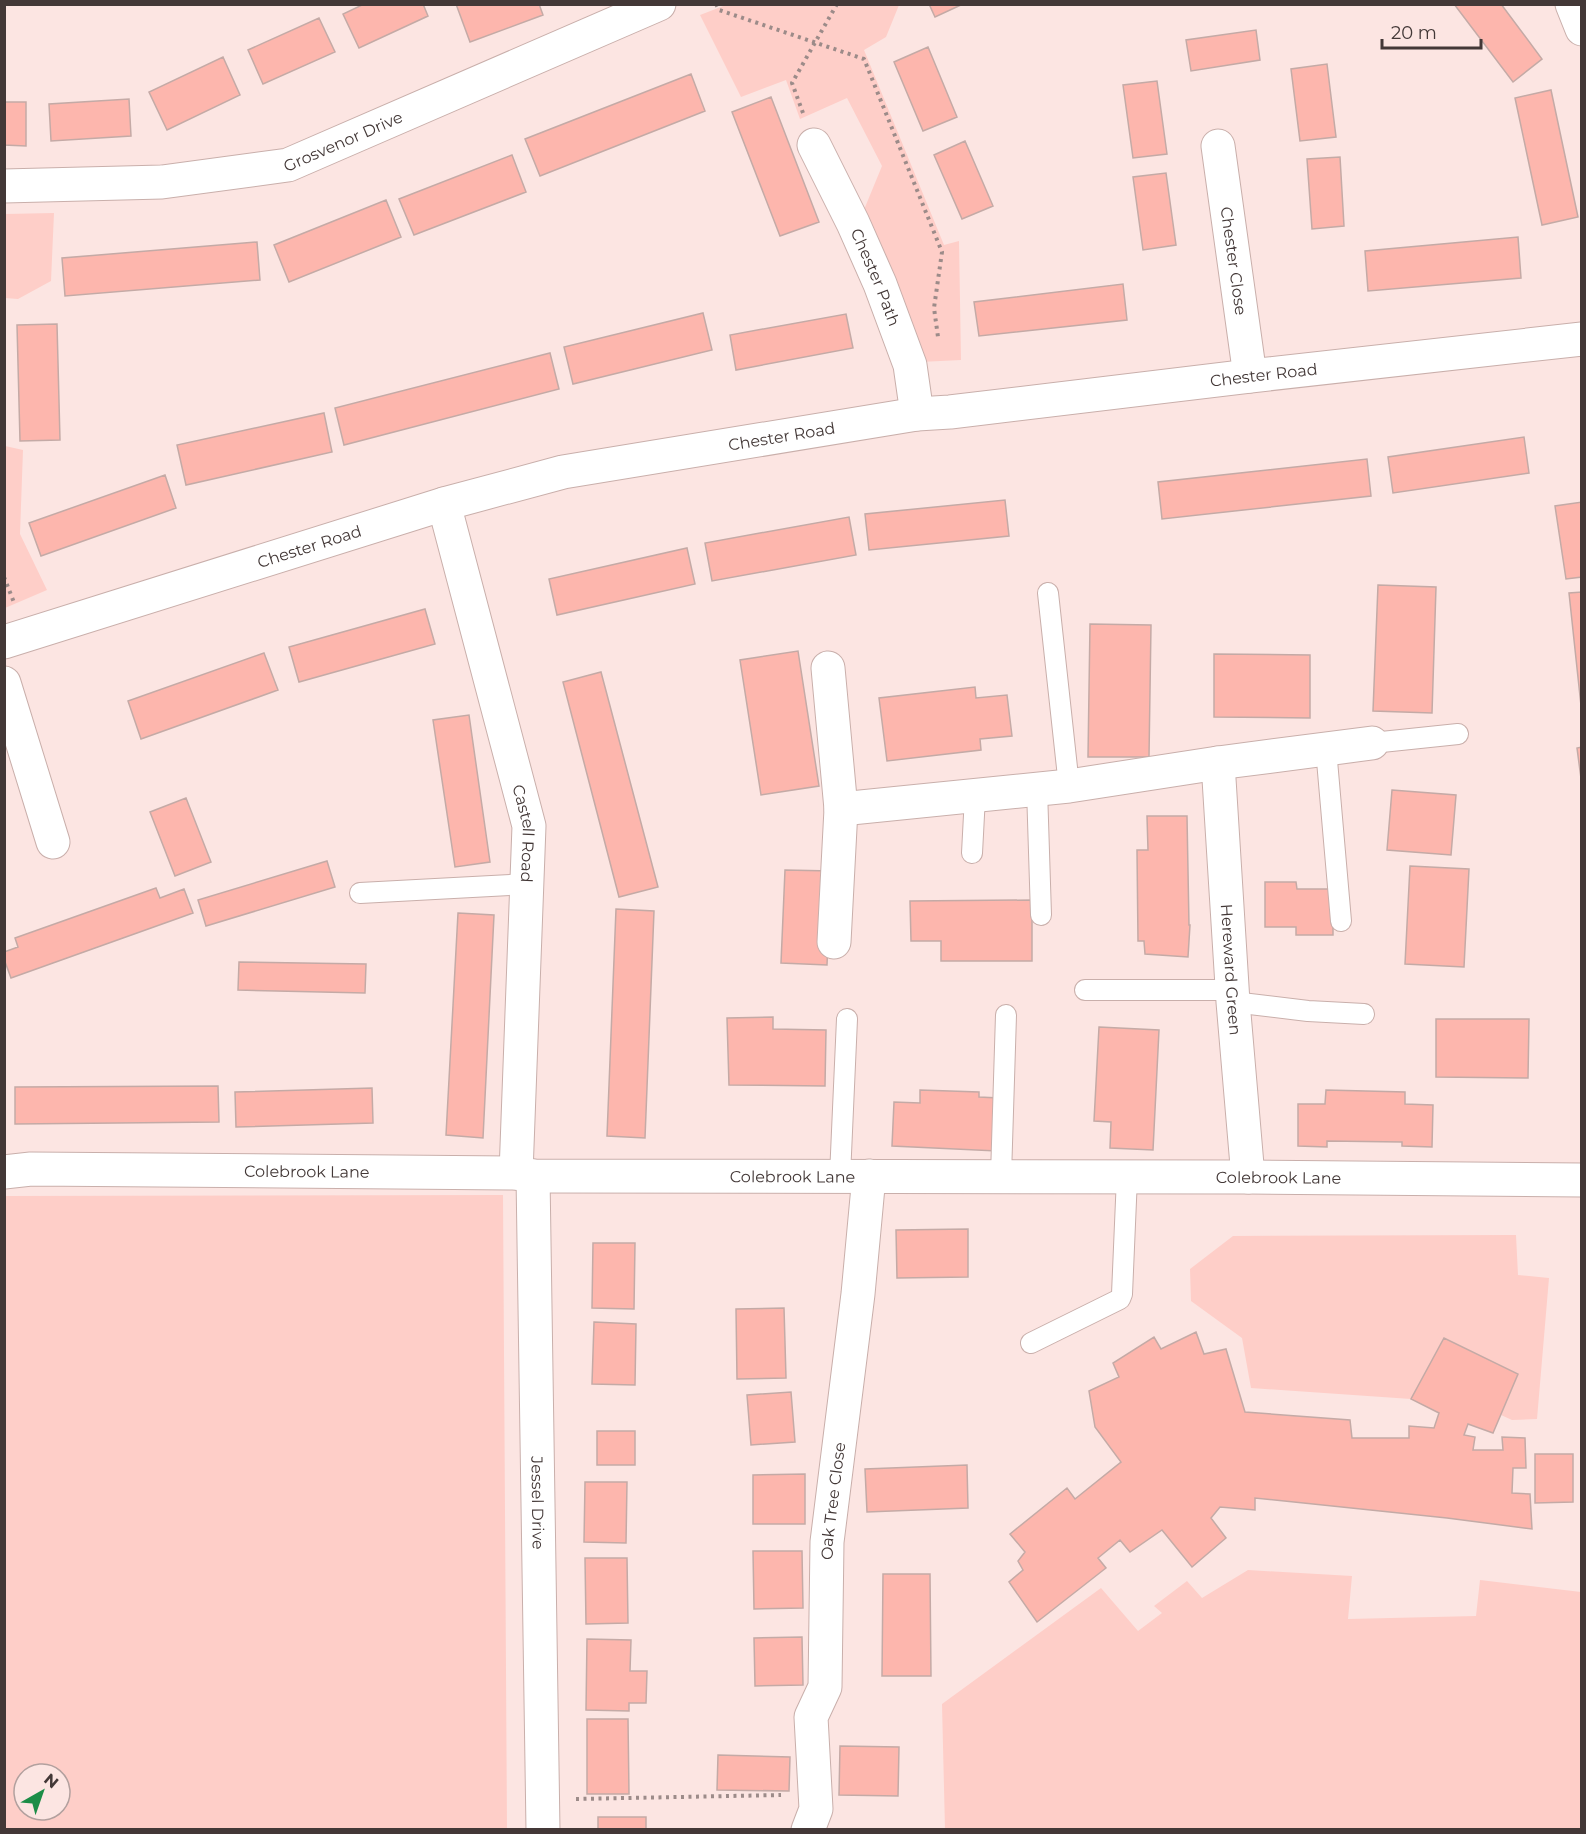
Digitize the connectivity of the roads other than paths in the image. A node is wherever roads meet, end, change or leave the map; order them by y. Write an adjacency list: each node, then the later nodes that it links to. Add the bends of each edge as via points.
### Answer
1 (659, 4): 6 (street, Grosvenor Drive, via 288,165 162,182)
2 (1572, 4): 3 (street)
3 (1581, 29)
4 (814, 145): 9 (street, Chester Path, via 880,284 910,365)
5 (1218, 146): 8 (street, Chester Close)
6 (4, 186)
7 (1581, 339): 8 (street, Chester Road)
8 (1250, 376): 9 (street, Chester Road)
9 (918, 414): 10 (street, Chester Road, via 563,472)
10 (444, 504): 12 (street, Chester Road); 25 (street, Castell Road, via 530,826)
11 (1048, 593): 19 (lane)
12 (4, 642)
13 (828, 668): 22 (street)
14 (4, 683): 23 (street)
15 (1458, 734): 16 (lane)
16 (1372, 743): 17 (street)
17 (1326, 749): 18 (street); 28 (lane)
18 (1218, 763): 19 (street); 31 (street, Hereward Green)
19 (1069, 786): 20 (street)
20 (1037, 789): 21 (street); 27 (lane)
21 (975, 796): 22 (street); 24 (lane)
22 (841, 809): 29 (street)
23 (53, 842)
24 (972, 853)
25 (527, 884): 26 (lane); 36 (street, Castell Road)
26 (360, 893)
27 (1041, 915)
28 (1341, 921)
29 (834, 942)
30 (1085, 990): 31 (lane)
31 (1233, 996): 32 (lane, via 1308,1011); 40 (street, Hereward Green)
32 (1364, 1014)
33 (1006, 1015): 38 (lane)
34 (847, 1019): 37 (lane)
35 (4, 1172): 36 (street, Colebrook Lane, via 31,1169)
36 (524, 1175): 37 (street, Colebrook Lane); 43 (street, Jessel Drive)
37 (854, 1176): 38 (street, Colebrook Lane); 44 (street, Oak Tree Close, via 858,1294 827,1542 825,1687 811,1717)
38 (1001, 1176): 39 (street, Colebrook Lane)
39 (1127, 1177): 40 (street, Colebrook Lane); 42 (lane, via 1120,1299)
40 (1248, 1177): 41 (street, Colebrook Lane)
41 (1581, 1180)
42 (1031, 1343)
43 (542, 1814)
44 (816, 1819)

